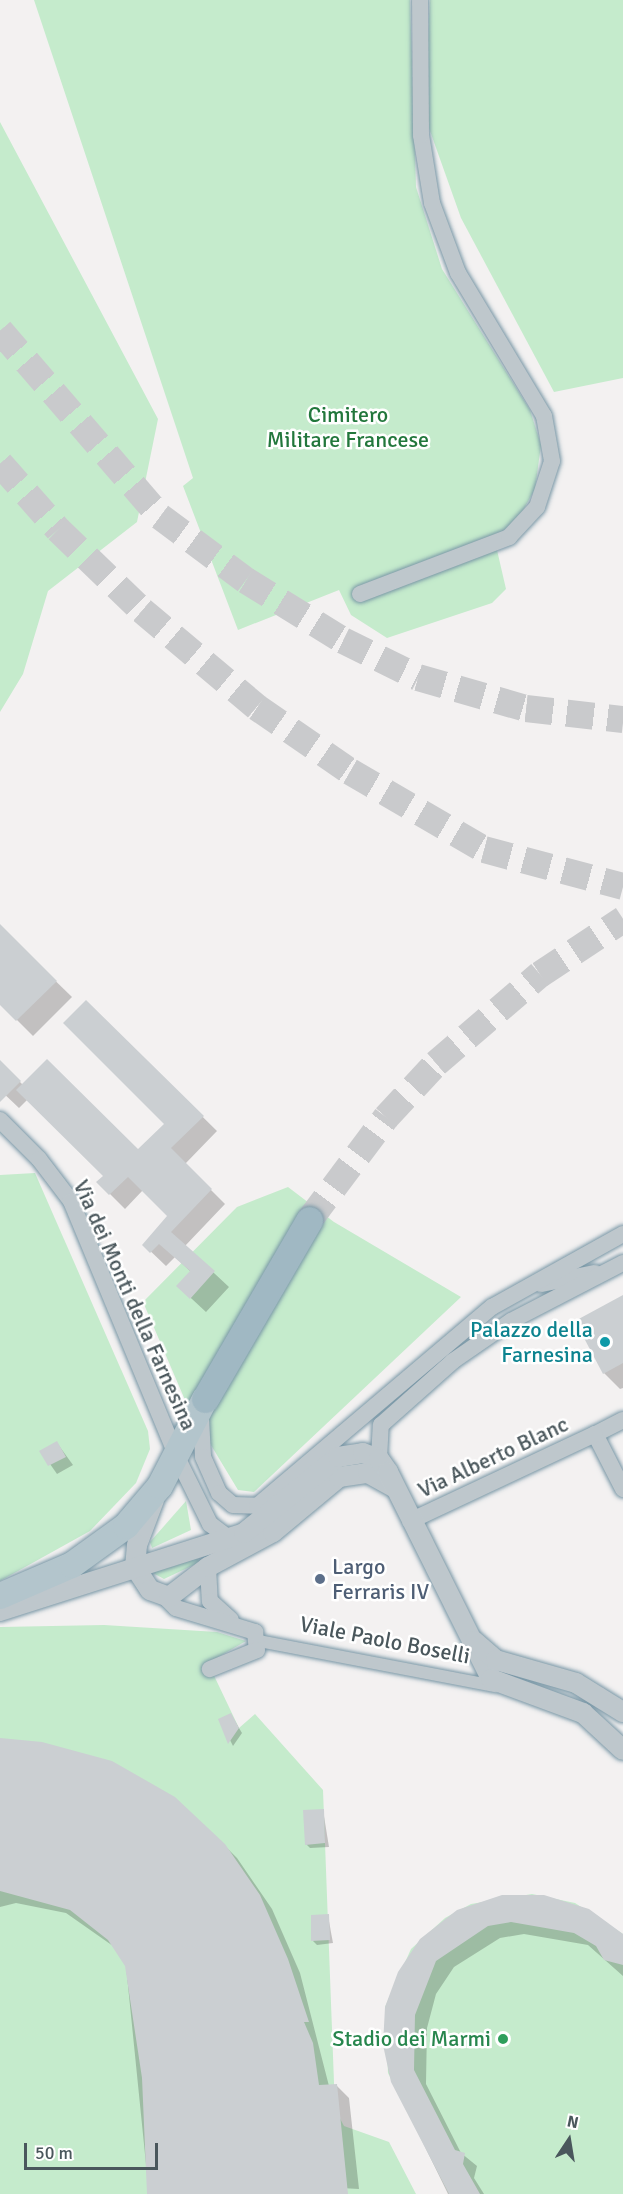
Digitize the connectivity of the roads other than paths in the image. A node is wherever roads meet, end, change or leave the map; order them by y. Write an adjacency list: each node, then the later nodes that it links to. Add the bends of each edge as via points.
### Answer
1 (420, 0): 2 (street, via 421,135 432,203 458,273 544,416 552,460 537,507 509,537)
2 (360, 594)
3 (0, 1120): 11 (street, Via dei Monti della Farnesina, via 39,1159 70,1201)
4 (309, 1220): 8 (highway)
5 (623, 1234): 7 (street)
6 (617, 1266): 7 (street); 12 (street, via 506,1325 447,1365 381,1425)
7 (522, 1288): 8 (street, via 478,1318 253,1508 224,1499 205,1466 199,1435)
8 (205, 1399): 11 (main road)
9 (623, 1420): 10 (street, Via Alberto Blanc)
10 (595, 1434): 15 (street); 16 (street, Via Alberto Blanc)
11 (177, 1457): 13 (main road); 17 (street, Via dei Monti della Farnesina, via 210,1524)
12 (379, 1459): 14 (street); 17 (street, via 363,1453 342,1455 270,1517)
13 (160, 1486): 19 (street, via 137,1545); 20 (main road, via 137,1516 93,1554)
14 (393, 1487): 16 (street); 18 (street, via 368,1473 346,1474 273,1532)
15 (623, 1489)
16 (410, 1521): 24 (street)
17 (227, 1537): 19 (street)
18 (208, 1567): 21 (street, via 180,1593); 23 (street, via 212,1605)
19 (136, 1570): 21 (street, via 147,1587); 22 (street)
20 (0, 1596)
21 (164, 1596): 23 (street, via 187,1612)
22 (0, 1611)
23 (240, 1623): 25 (street)
24 (472, 1639): 27 (street, Viale Paolo Boselli, via 483,1668); 28 (street, Viale Paolo Boselli, via 496,1660 576,1683)
25 (259, 1641): 26 (street, via 250,1654); 27 (street, Viale Paolo Boselli)
26 (210, 1669)
27 (501, 1687): 29 (street, Viale Paolo Boselli, via 583,1713)
28 (623, 1712)
29 (623, 1750)

